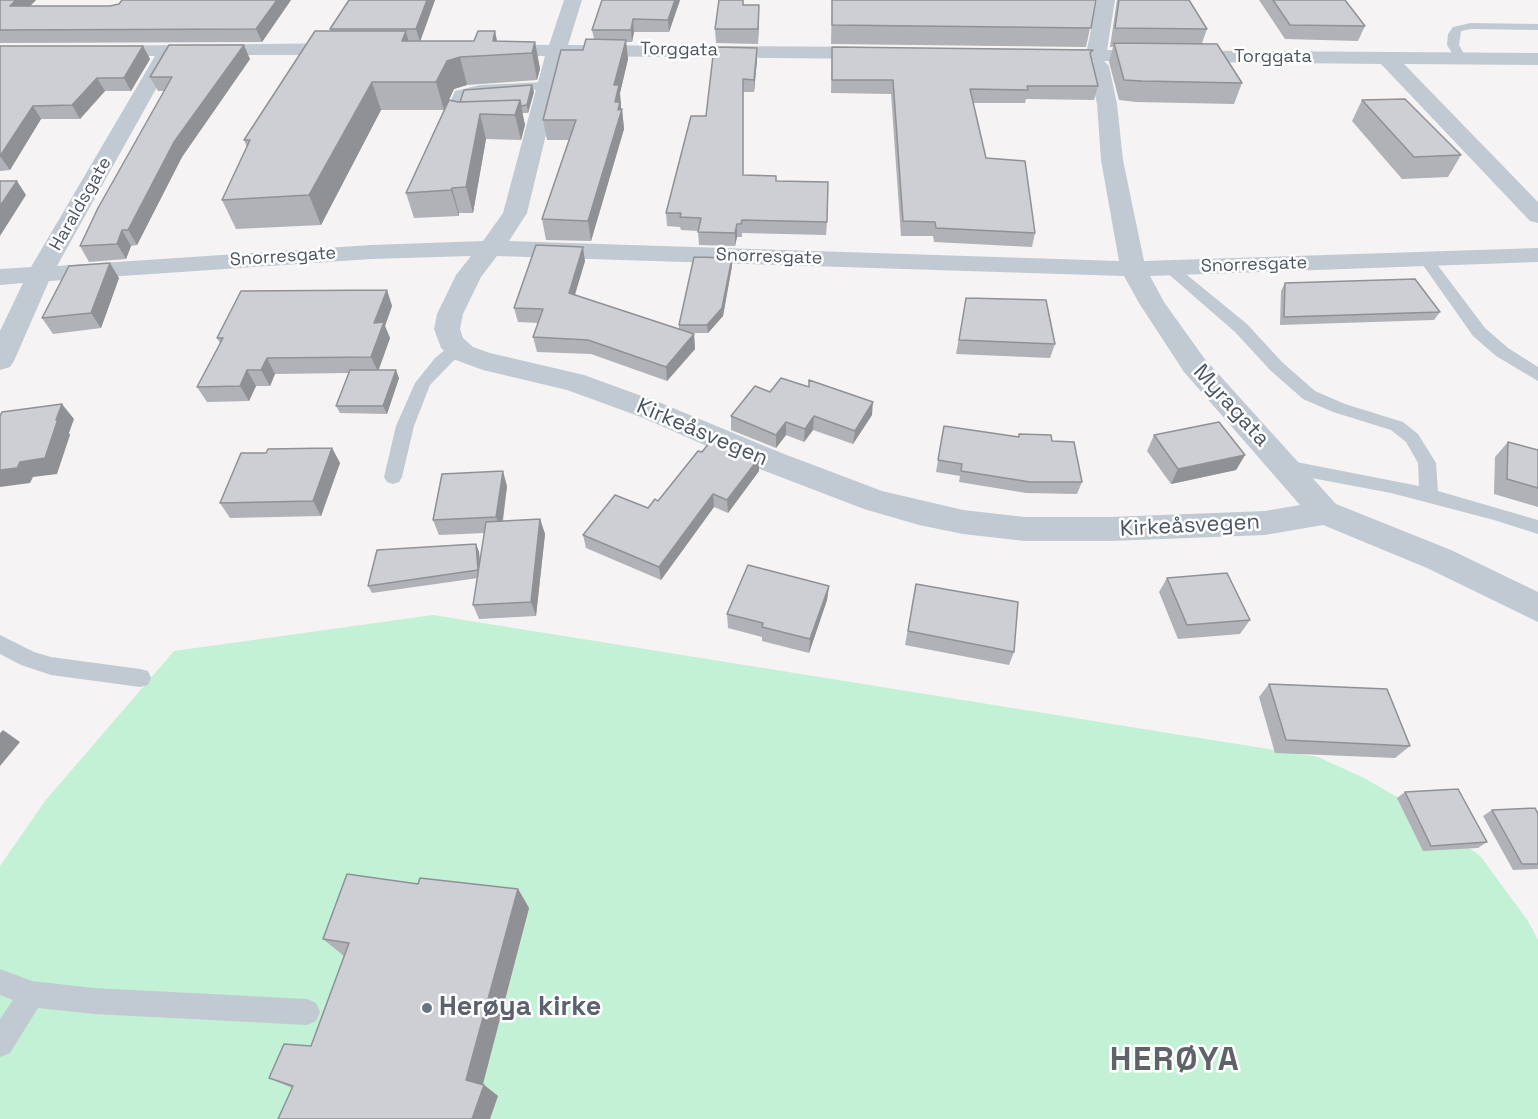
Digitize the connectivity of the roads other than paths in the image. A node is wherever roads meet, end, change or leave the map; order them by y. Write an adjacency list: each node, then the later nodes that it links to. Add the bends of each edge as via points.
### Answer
1 (573, 0): 8 (street)
2 (1106, 0): 14 (street, Myragata)
3 (1538, 27): 12 (lane, via 1457,29 1453,45)
4 (366, 49): 6 (street)
5 (82, 50): 6 (street)
6 (168, 50): 23 (street, Haraldsgate)
7 (473, 50): 8 (street, Torggata)
8 (557, 50): 9 (street, Torggata); 15 (street)
9 (898, 53)
10 (1027, 55): 14 (street, Torggata)
11 (1387, 58): 12 (street, Torggata); 14 (street, Torggata); 17 (street)
12 (1461, 58): 13 (street, Torggata)
13 (1538, 59)
14 (1097, 61): 22 (street, Myragata, via 1107,104 1125,237)
15 (547, 86): 16 (lane, via 480,89 459,94 453,117); 18 (street, via 533,119 514,213 506,230)
16 (474, 121)
17 (1538, 216)
18 (490, 248): 22 (street, Snorresgate); 23 (street, Snorresgate, via 360,252); 25 (street, via 469,275 450,314 447,329 451,342)
19 (1538, 255): 20 (street, Snorresgate)
20 (1425, 258): 21 (street, Snorresgate); 27 (lane, via 1479,332)
21 (1171, 268): 22 (street, Snorresgate); 30 (lane, via 1241,328 1309,395 1397,426 1412,438 1427,463)
22 (1134, 269): 28 (street, Myragata, via 1194,365)
23 (40, 273): 24 (street, Snorresgate); 26 (street, Haraldsgate)
24 (0, 277)
25 (458, 348): 29 (lane, via 423,383 405,426); 31 (street, Kirkeåsvegen, via 483,361 574,382 640,406 837,488 963,522 1025,529 1110,530 1265,523)
26 (0, 361)
27 (1538, 375)
28 (1286, 468): 30 (lane); 31 (street, Myragata)
29 (393, 477)
30 (1429, 495): 32 (lane)
31 (1325, 513): 33 (street, Myragata, via 1439,559)
32 (1538, 527)
33 (1538, 608)
34 (0, 644): 35 (lane, via 51,666)
35 (140, 678)
36 (0, 982): 37 (lane)
37 (32, 994): 38 (lane); 39 (lane)
38 (307, 1012)
39 (0, 1043)

